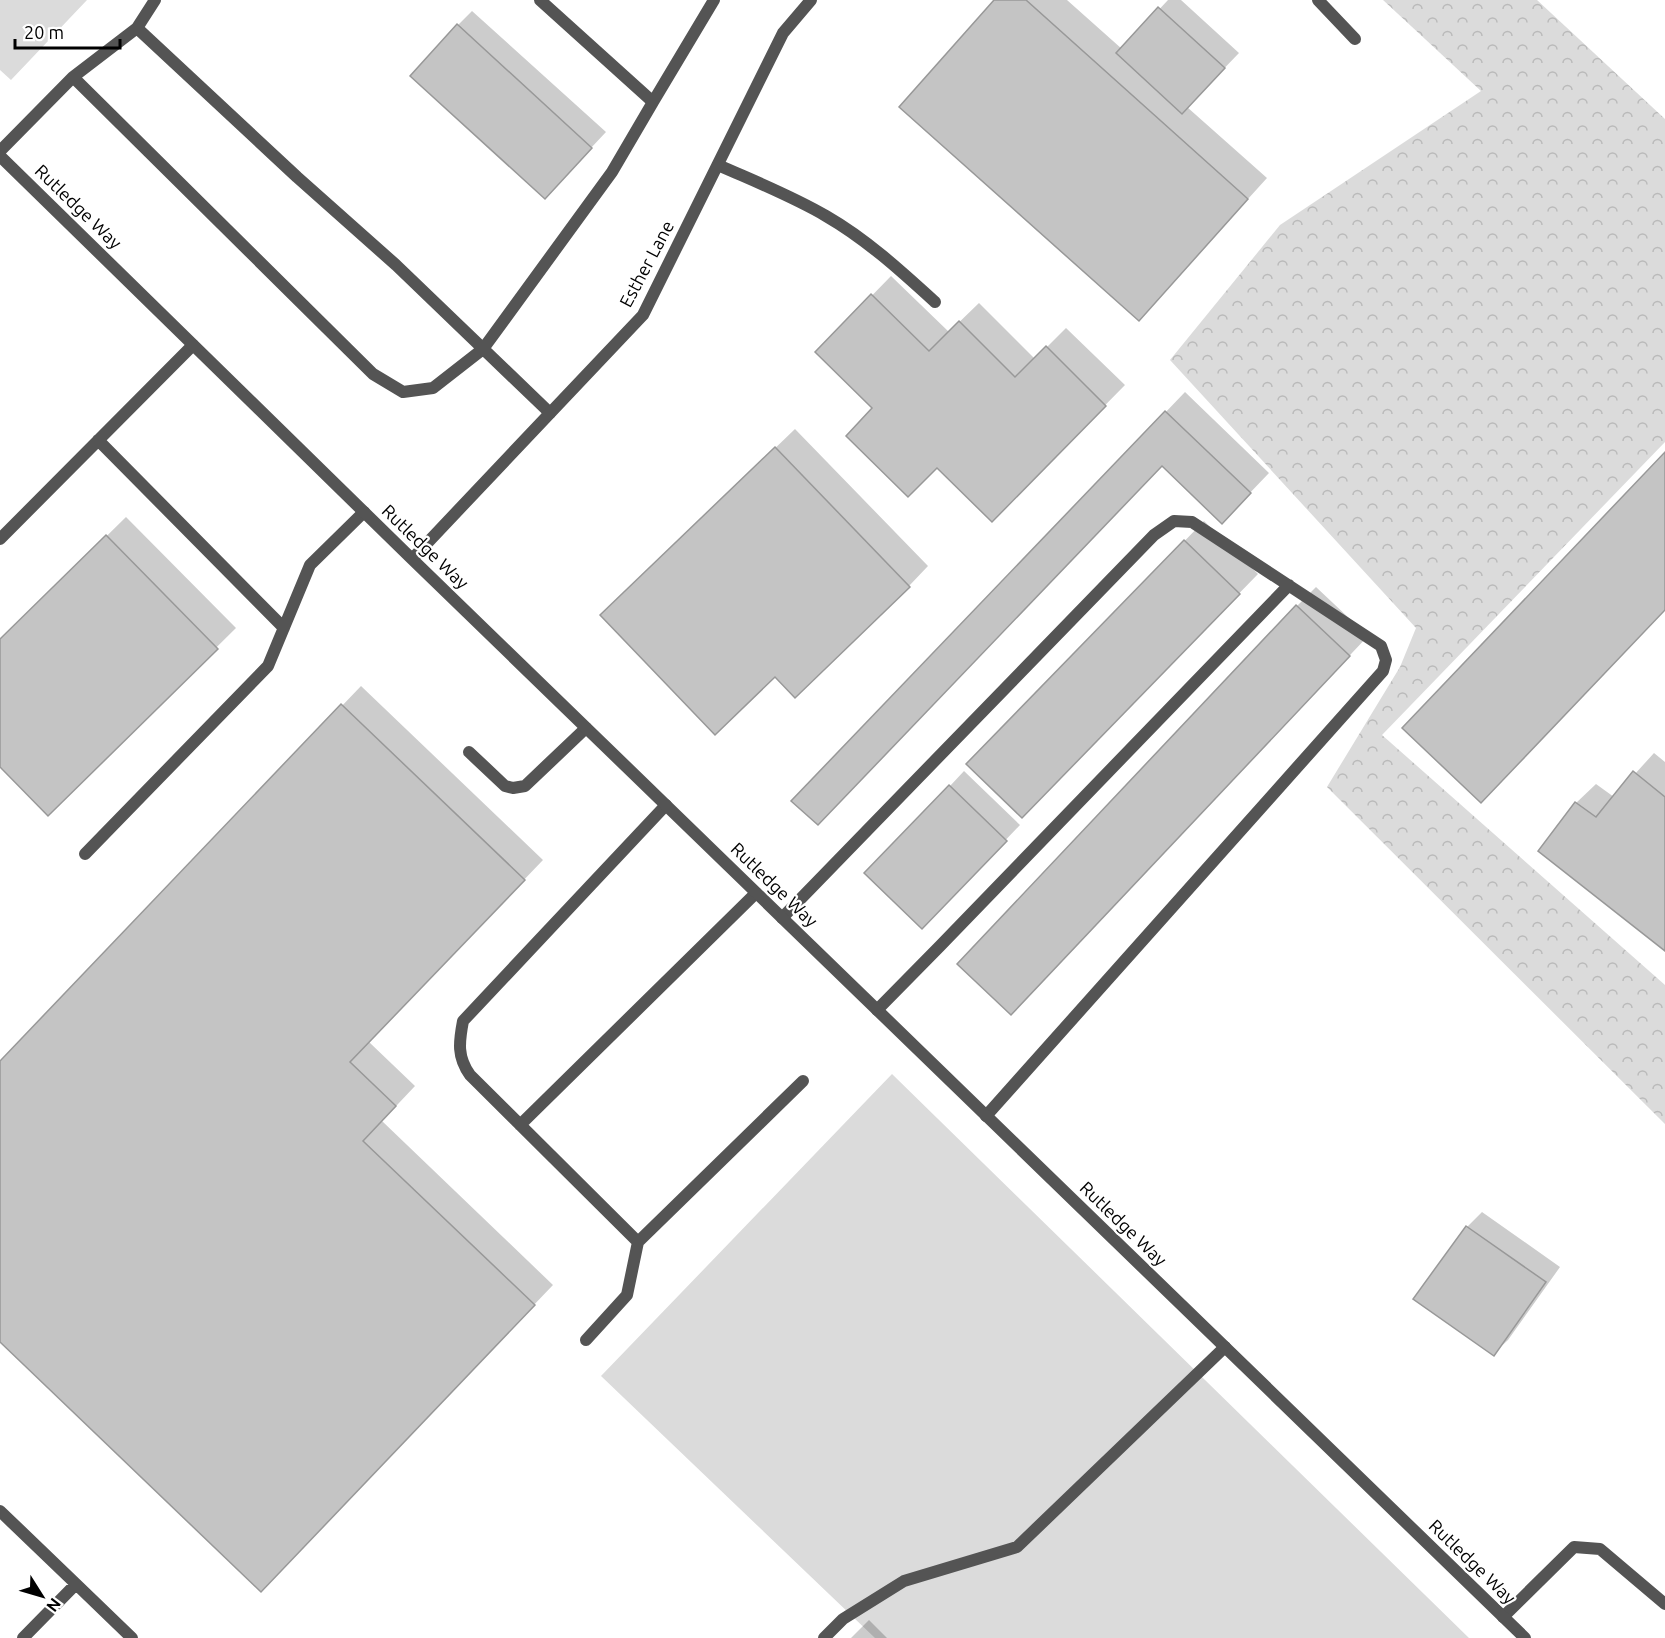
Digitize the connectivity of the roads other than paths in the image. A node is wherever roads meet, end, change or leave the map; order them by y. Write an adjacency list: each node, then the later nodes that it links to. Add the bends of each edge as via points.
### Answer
1 (155, 0): 6 (street)
2 (540, 0): 9 (street)
3 (714, 0): 9 (street)
4 (811, 0): 12 (street, Esther Lane, via 783,33)
5 (1318, 0): 7 (street)
6 (137, 28): 8 (street); 15 (street)
7 (1355, 39)
8 (73, 77): 10 (street); 15 (street, via 373,374 403,392 433,388)
9 (653, 102): 15 (street, via 612,172)
10 (0, 151)
11 (0, 156): 14 (street, Rutledge Way)
12 (718, 165): 13 (street, via 827,216 889,259); 16 (street, Esther Lane, via 643,315)
13 (935, 302)
14 (193, 345): 17 (street); 18 (street, Rutledge Way)
15 (483, 349): 16 (street)
16 (550, 413): 20 (street, Esther Lane)
17 (98, 440): 19 (street); 22 (street)
18 (364, 512): 20 (street, Rutledge Way); 22 (street, via 310,565)
19 (0, 539)
20 (412, 559): 23 (street, Rutledge Way)
21 (1289, 585): 28 (street, via 1192,522 1174,521 1154,535); 29 (street); 31 (street, via 1381,646 1386,660 1383,671)
22 (284, 628): 26 (street, via 268,666)
23 (586, 728): 24 (street, via 525,786 505,786); 25 (street, Rutledge Way)
24 (469, 752)
25 (666, 805): 27 (street, Rutledge Way); 32 (street, via 464,1021 460,1041 462,1064)
26 (85, 854)
27 (756, 893): 28 (street, Rutledge Way); 32 (street)
28 (782, 918): 29 (street, Rutledge Way)
29 (877, 1010): 31 (street, Rutledge Way)
30 (803, 1081): 33 (street)
31 (986, 1116): 35 (street, Rutledge Way)
32 (520, 1125): 33 (street)
33 (638, 1242): 34 (street, via 627,1296)
34 (586, 1340)
35 (1225, 1347): 39 (street, Rutledge Way); 42 (street, via 1017,1546 904,1581 843,1619)
36 (0, 1511): 37 (street)
37 (76, 1584): 40 (street); 41 (street)
38 (1665, 1604): 39 (street, via 1600,1549 1574,1547)
39 (1503, 1617): 43 (street, Rutledge Way)
40 (23, 1638)
41 (132, 1638)
42 (824, 1638)
43 (1525, 1638)

